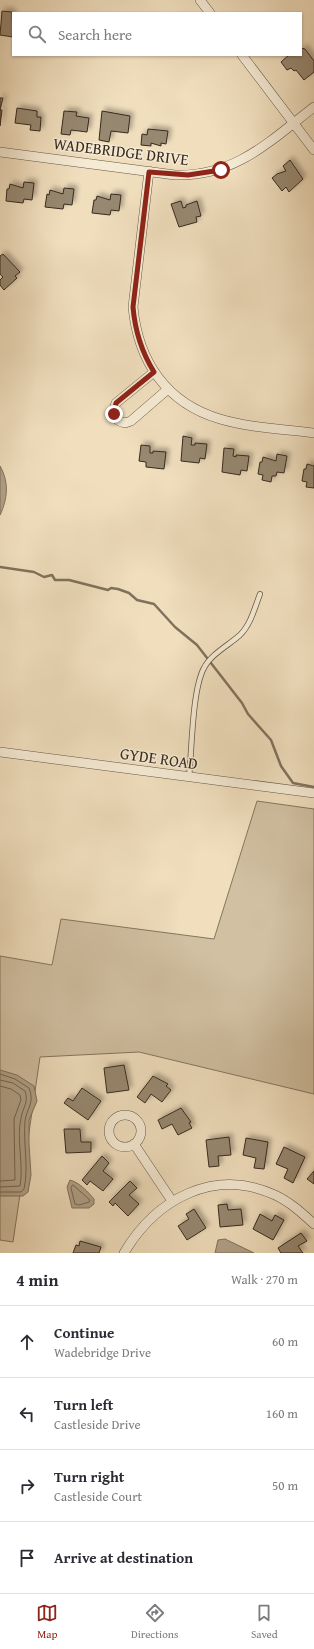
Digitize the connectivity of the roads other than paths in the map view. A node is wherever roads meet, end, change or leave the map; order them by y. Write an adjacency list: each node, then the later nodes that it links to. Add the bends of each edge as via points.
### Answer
1 (200, 0): 2 (street)
2 (209, 12)
3 (243, 56): 5 (street)
4 (314, 106): 5 (street, WADEBRIDGE DRIVE)
5 (293, 123): 6 (street); 8 (street, WADEBRIDGE DRIVE, via 246,158 221,170 188,175)
6 (314, 150)
7 (0, 152): 8 (street, WADEBRIDGE DRIVE)
8 (149, 172): 9 (street, via 133,307 139,343)
9 (154, 372): 10 (street); 10 (street, via 116,403 116,419 125,423 131,421)
10 (168, 389): 11 (street, via 192,407 221,420)
11 (314, 433)
12 (260, 594): 14 (lane, via 250,621 241,634 204,667 195,708)
13 (0, 752): 14 (street, GYDE ROAD)
14 (189, 777): 15 (street, GYDE ROAD)
15 (314, 793)
16 (134, 1144): 17 (street)
17 (172, 1201): 18 (street, via 205,1187 230,1184 254,1187 276,1195); 19 (street, via 156,1213 134,1236)
18 (314, 1224)
19 (124, 1253)

